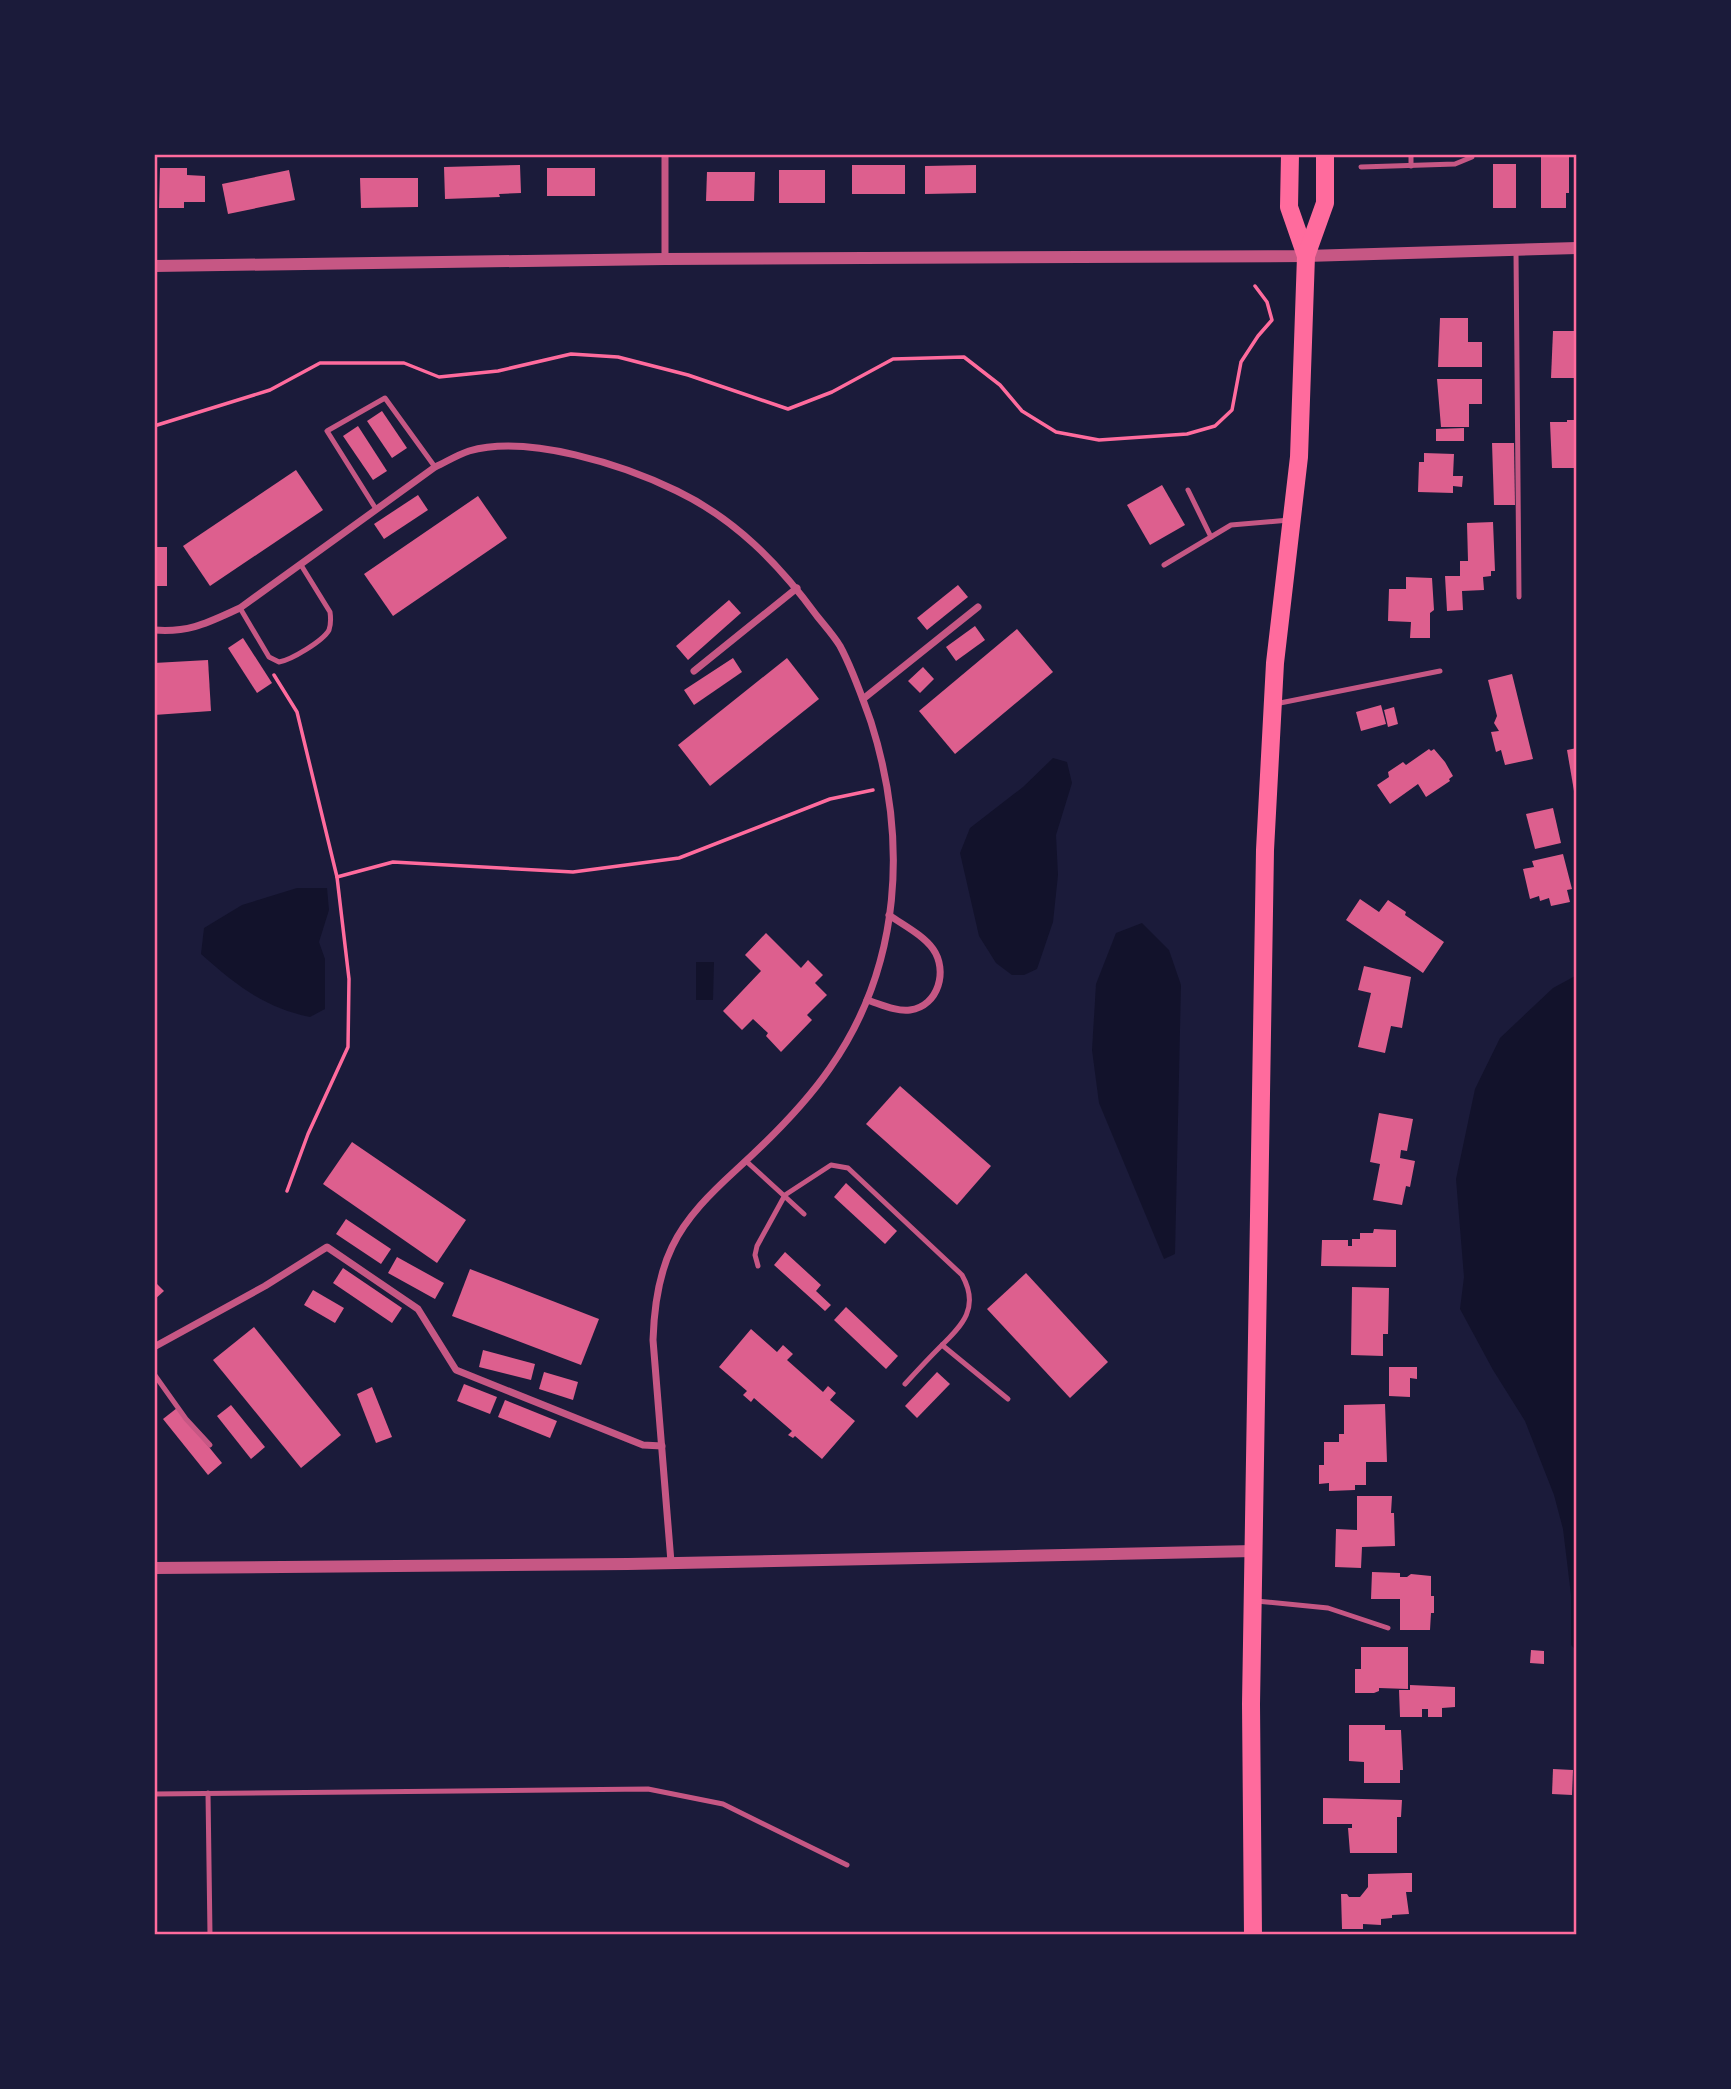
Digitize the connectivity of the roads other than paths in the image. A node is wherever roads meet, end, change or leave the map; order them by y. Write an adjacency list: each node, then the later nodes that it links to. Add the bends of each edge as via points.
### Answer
1 (666, 154): 11 (street)
2 (1290, 154): 10 (main road, via 1289,207)
3 (1325, 154): 10 (main road, via 1325,203)
4 (1411, 154): 6 (lane)
5 (1472, 154): 6 (lane, via 1455,164)
6 (1411, 166): 7 (lane)
7 (1361, 167)
8 (1577, 248): 9 (street)
9 (1516, 252): 10 (street); 21 (lane)
10 (1306, 256): 11 (street); 16 (main road, via 1299,457)
11 (665, 259): 12 (street)
12 (154, 266)
13 (435, 467): 15 (street); 15 (lane, via 385,398 327,431); 20 (street, via 469,452 496,447 553,452 622,467 695,500 733,525)
14 (1188, 490): 17 (lane)
15 (376, 509): 18 (street)
16 (1291, 520): 17 (lane, via 1231,525); 28 (main road)
17 (1211, 537): 19 (lane)
18 (301, 565): 23 (street); 23 (lane, via 331,621 325,635 294,657 279,662 269,657)
19 (1164, 565)
20 (797, 588): 25 (street); 27 (street, via 840,646)
21 (1519, 597)
22 (978, 607): 27 (street)
23 (240, 608): 24 (street, via 189,629)
24 (154, 629)
25 (694, 671)
26 (1440, 671): 28 (lane)
27 (863, 699): 29 (street, via 889,787 894,872)
28 (1272, 705): 42 (main road, via 1265,850)
29 (889, 915): 30 (street, via 881,964); 30 (street, via 932,947 940,963 940,983 928,1002 909,1010)
30 (867, 1000): 31 (street, via 831,1067)
31 (746, 1161): 32 (lane); 41 (street, via 697,1209 672,1246 661,1278 653,1340)
32 (785, 1195): 33 (lane); 34 (lane, via 757,1246); 35 (lane, via 831,1165 848,1168 962,1275 969,1306 962,1326)
33 (804, 1214)
34 (758, 1266)
35 (942, 1345): 38 (lane); 39 (lane)
36 (154, 1347): 41 (street, via 327,1247 418,1310 456,1370 643,1445)
37 (154, 1374): 40 (lane)
38 (905, 1384)
39 (1008, 1399)
40 (209, 1444)
41 (662, 1446): 43 (street)
42 (1254, 1551): 43 (street); 45 (main road)
43 (671, 1562): 44 (street)
44 (154, 1568)
45 (1253, 1601): 46 (lane, via 1328,1608); 51 (main road)
46 (1388, 1628)
47 (154, 1794): 48 (lane)
48 (208, 1794): 49 (lane, via 648,1789 723,1804); 50 (lane)
49 (846, 1865)
50 (209, 1935)
51 (1253, 1935)

